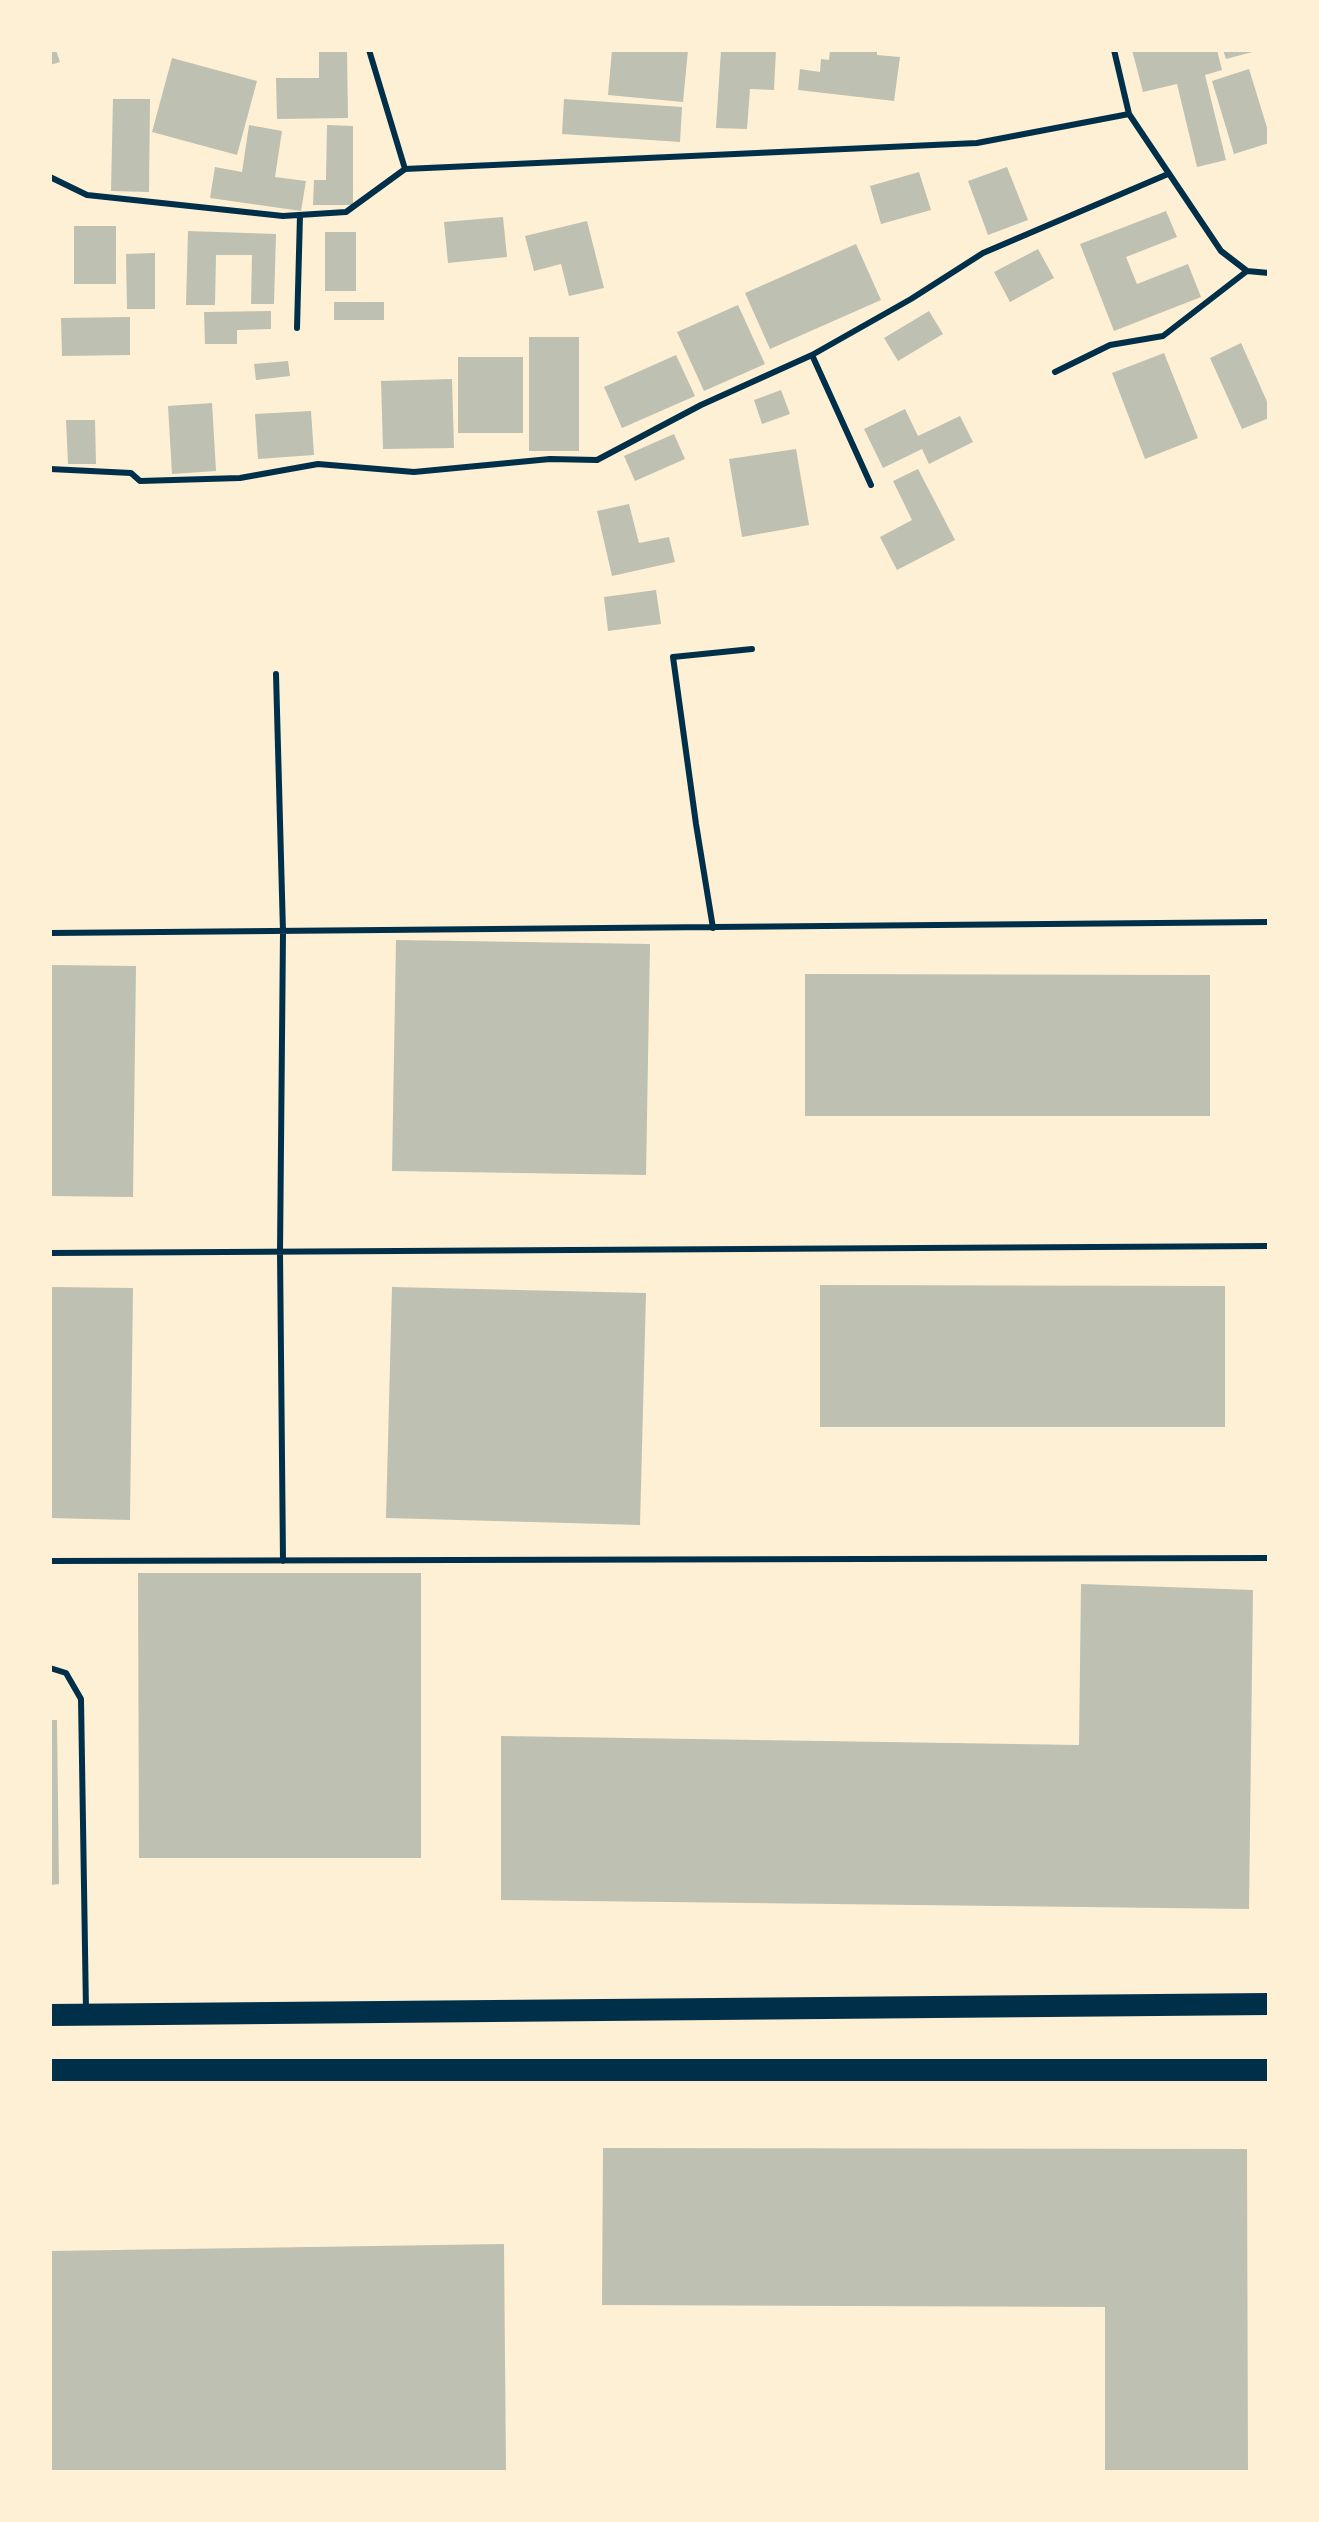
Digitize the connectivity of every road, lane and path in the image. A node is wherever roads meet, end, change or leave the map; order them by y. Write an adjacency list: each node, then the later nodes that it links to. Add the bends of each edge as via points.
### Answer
1 (369, 50): 4 (lane)
2 (1114, 50): 3 (lane)
3 (1129, 114): 4 (lane, via 977,143); 5 (lane)
4 (405, 169): 7 (lane, via 346,212)
5 (1168, 174): 8 (lane, via 1221,251); 11 (lane, via 983,253)
6 (50, 177): 7 (lane, via 87,195)
7 (300, 215): 10 (lane)
8 (1247, 271): 9 (lane); 12 (lane, via 1163,336 1110,345)
9 (1269, 273)
10 (297, 328)
11 (812, 355): 13 (lane, via 597,460 550,459 414,472 318,464 240,478 140,481 131,473); 14 (lane)
12 (1055, 372)
13 (50, 469)
14 (871, 485)
15 (752, 649): 18 (lane, via 673,657)
16 (276, 674): 19 (lane)
17 (1269, 922): 18 (lane)
18 (713, 928): 19 (lane)
19 (283, 932): 20 (lane); 22 (lane)
20 (50, 933)
21 (1269, 1246): 22 (lane)
22 (280, 1252): 23 (lane); 26 (lane)
23 (50, 1253)
24 (1269, 1558): 26 (lane)
25 (50, 1561): 26 (lane)
26 (283, 1561)
27 (50, 1668): 29 (lane, via 66,1673 81,1699)
28 (1269, 2004): 29 (highway)
29 (86, 2014): 30 (highway)
30 (50, 2015)
31 (50, 2070): 32 (highway)
32 (1269, 2070)

